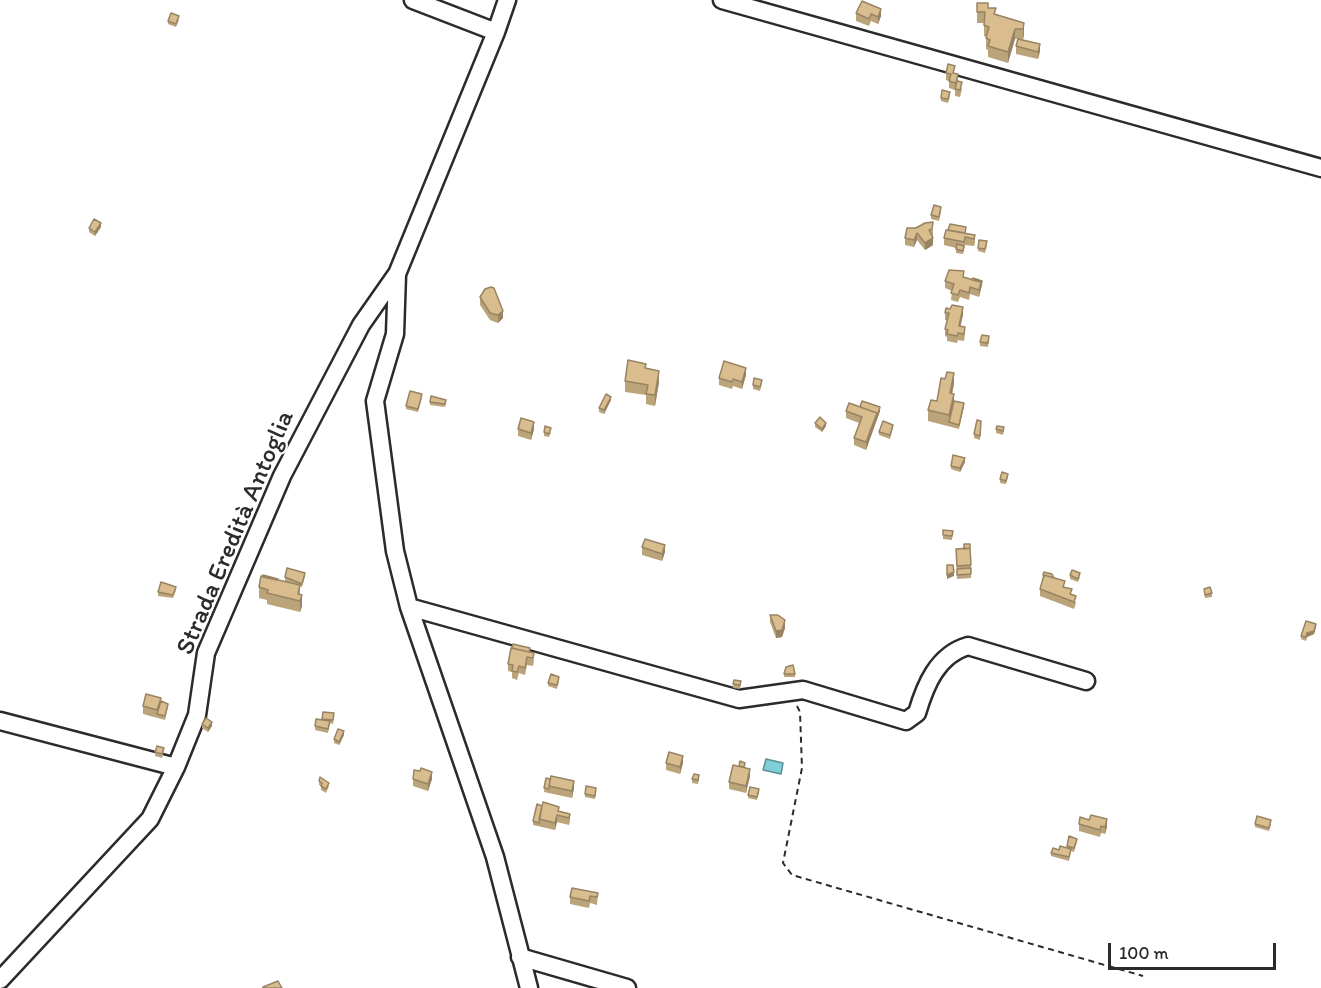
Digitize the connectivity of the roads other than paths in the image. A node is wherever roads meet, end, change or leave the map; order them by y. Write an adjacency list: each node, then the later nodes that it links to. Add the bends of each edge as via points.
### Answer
1 (412, 0): 4 (street)
2 (507, 0): 4 (street)
3 (722, 0): 5 (street)
4 (496, 32): 6 (street)
5 (1321, 168)
6 (397, 274): 7 (street, via 395,334 375,400 395,551); 10 (street, Strada Eredità Antoglia, via 361,325 282,476 206,653 197,715)
7 (409, 607): 8 (street, via 739,699 803,690 906,721 918,713 926,682 957,649 968,646); 11 (street, via 495,857)
8 (1086, 681)
9 (0, 721): 10 (street)
10 (176, 767): 12 (street, Strada Eredità Antoglia, via 150,819)
11 (520, 957): 13 (street); 14 (street)
12 (0, 980)
13 (529, 988)
14 (627, 988)

